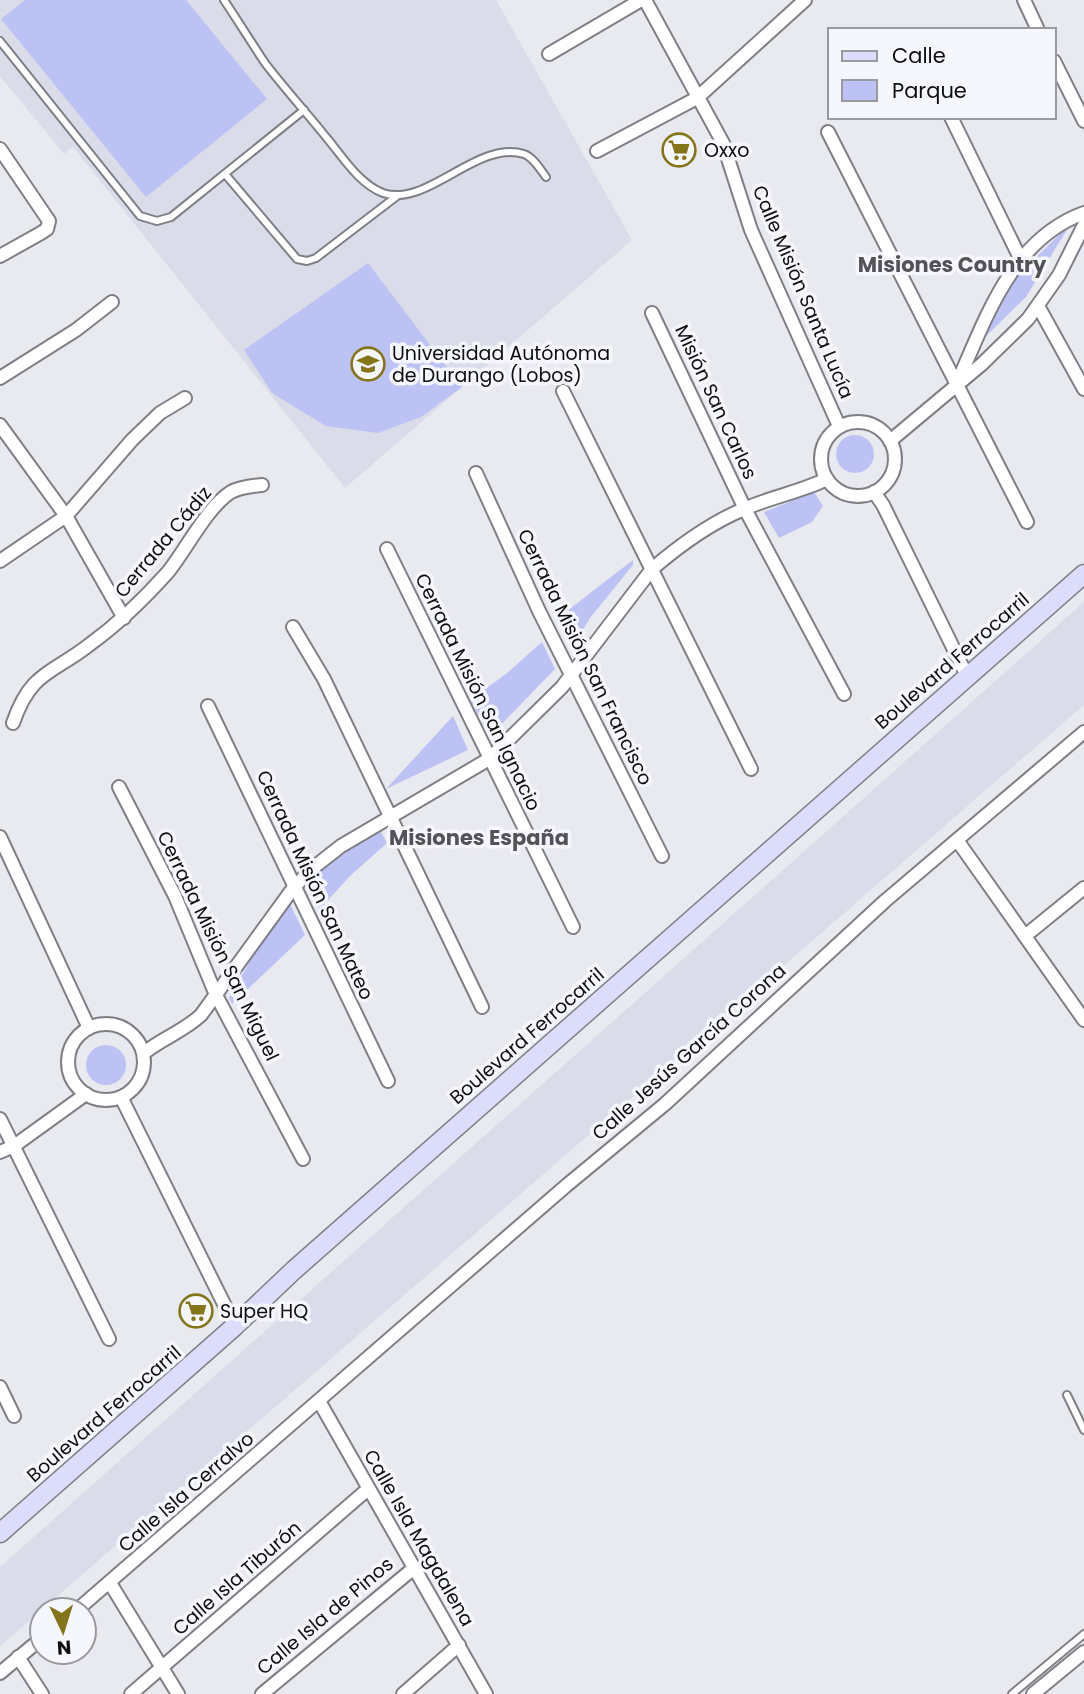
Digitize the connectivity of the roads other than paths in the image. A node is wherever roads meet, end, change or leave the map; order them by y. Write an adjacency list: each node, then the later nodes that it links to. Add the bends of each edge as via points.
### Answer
1 (224, 0): 10 (lane, via 266,64)
2 (643, 0): 7 (street); 9 (street, Calle Misión Santa Lucía)
3 (805, 0): 9 (street)
4 (1024, 0): 5 (street)
5 (1037, 28)
6 (0, 41): 16 (lane, via 140,216 157,221 172,217)
7 (549, 54)
8 (1056, 65): 12 (street)
9 (696, 97): 15 (street); 32 (street, Calle Misión Santa Lucía, via 723,143 751,230)
10 (304, 110): 16 (lane); 18 (lane, via 366,183)
11 (952, 119): 22 (street)
12 (1084, 121)
13 (828, 132): 27 (street)
14 (0, 149): 21 (street, via 49,221 47,229)
15 (597, 151)
16 (225, 174): 18 (lane, via 297,259 307,261)
17 (546, 177): 18 (lane, via 523,154 497,155)
18 (397, 196)
19 (1084, 213): 22 (street, via 1058,226)
20 (1084, 225): 24 (street)
21 (0, 256)
22 (1021, 260): 27 (street, via 1000,287)
23 (113, 302): 26 (street)
24 (1038, 306): 27 (street, via 1010,339); 28 (street)
25 (652, 313): 38 (street, Misión San Carlos)
26 (0, 379)
27 (956, 384): 33 (street); 40 (street)
28 (1084, 389)
29 (564, 391): 43 (street)
30 (186, 398): 39 (street, via 160,413 132,440)
31 (0, 425): 39 (street)
32 (839, 426): 33 (street, via 865,422); 35 (street, via 825,441 821,454)
33 (890, 441): 37 (street, via 895,462 892,474)
34 (476, 473): 47 (street, Cerrada Misión San Francisco)
35 (827, 479): 37 (street, via 849,495); 38 (street)
36 (262, 485): 45 (street, Cerrada Cádiz, via 231,492 216,506 169,571)
37 (874, 492): 48 (street)
38 (745, 509): 43 (street, via 700,533); 49 (street, Misión San Carlos)
39 (66, 516): 42 (street); 45 (street)
40 (1027, 522)
41 (387, 549): 53 (street, Cerrada Misión San Ignacio)
42 (0, 561)
43 (652, 569): 47 (street); 54 (street)
44 (1084, 574): 48 (main road, Boulevard Ferrocarril)
45 (124, 618): 51 (street, Cerrada Cádiz, via 39,678)
46 (293, 627): 56 (street, via 324,679)
47 (572, 674): 53 (street); 59 (street, Cerrada Misión San Francisco)
48 (967, 676): 76 (main road, Boulevard Ferrocarril)
49 (844, 694)
50 (208, 706): 60 (street, Cerrada Misión San Mateo)
51 (13, 723)
52 (1084, 732): 58 (street, Calle Jesús García Corona)
53 (489, 759): 56 (street); 62 (street, Cerrada Misión San Ignacio)
54 (751, 769)
55 (119, 787): 64 (street, Cerrada Misión San Miguel, via 175,896)
56 (389, 817): 60 (street, via 341,846); 65 (street)
57 (0, 837): 67 (street)
58 (957, 840): 63 (street); 80 (street, Calle Jesús García Corona, via 665,1104)
59 (662, 856)
60 (294, 887): 64 (street); 69 (street, Cerrada Misión San Mateo)
61 (1084, 888): 63 (street)
62 (573, 927)
63 (1025, 936): 66 (street)
64 (216, 995): 68 (street, via 181,1032); 75 (street, Cerrada Misión San Miguel)
65 (482, 1007)
66 (1084, 1020)
67 (89, 1028): 68 (street, via 116,1025 138,1040); 70 (street, via 72,1043 68,1056 71,1079)
68 (144, 1053): 71 (street, via 140,1079)
69 (388, 1081)
70 (86, 1094): 71 (street, via 102,1099); 73 (street)
71 (121, 1097): 76 (street)
72 (0, 1119): 73 (street)
73 (15, 1146): 74 (street); 77 (street)
74 (0, 1152)
75 (303, 1159)
76 (235, 1326): 84 (main road, Boulevard Ferrocarril)
77 (108, 1339)
78 (0, 1387): 81 (street)
79 (1067, 1395): 82 (lane)
80 (320, 1401): 83 (street, Calle Isla Magdalena); 86 (street, Calle Isla Cerralvo)
81 (14, 1416)
82 (1084, 1430)
83 (368, 1489): 85 (street, Calle Isla Magdalena); 93 (street, Calle Isla Tiburón)
84 (0, 1533)
85 (414, 1567): 89 (street, Calle Isla Magdalena); 98 (street, Calle Isla de Pinos)
86 (110, 1583): 87 (street, Calle Isla Cerralvo); 93 (street)
87 (94, 1596)
88 (1084, 1634): 101 (lane)
89 (459, 1645): 99 (street); 100 (street, Calle Isla Magdalena)
90 (28, 1649): 92 (street)
91 (1084, 1653): 102 (street)
92 (18, 1657): 94 (street); 95 (street)
93 (162, 1668): 96 (street, Calle Isla Tiburón); 97 (street)
94 (0, 1673)
95 (43, 1694)
96 (131, 1694)
97 (178, 1694)
98 (262, 1694)
99 (402, 1694)
100 (486, 1694)
101 (1012, 1694)
102 (1033, 1694)

